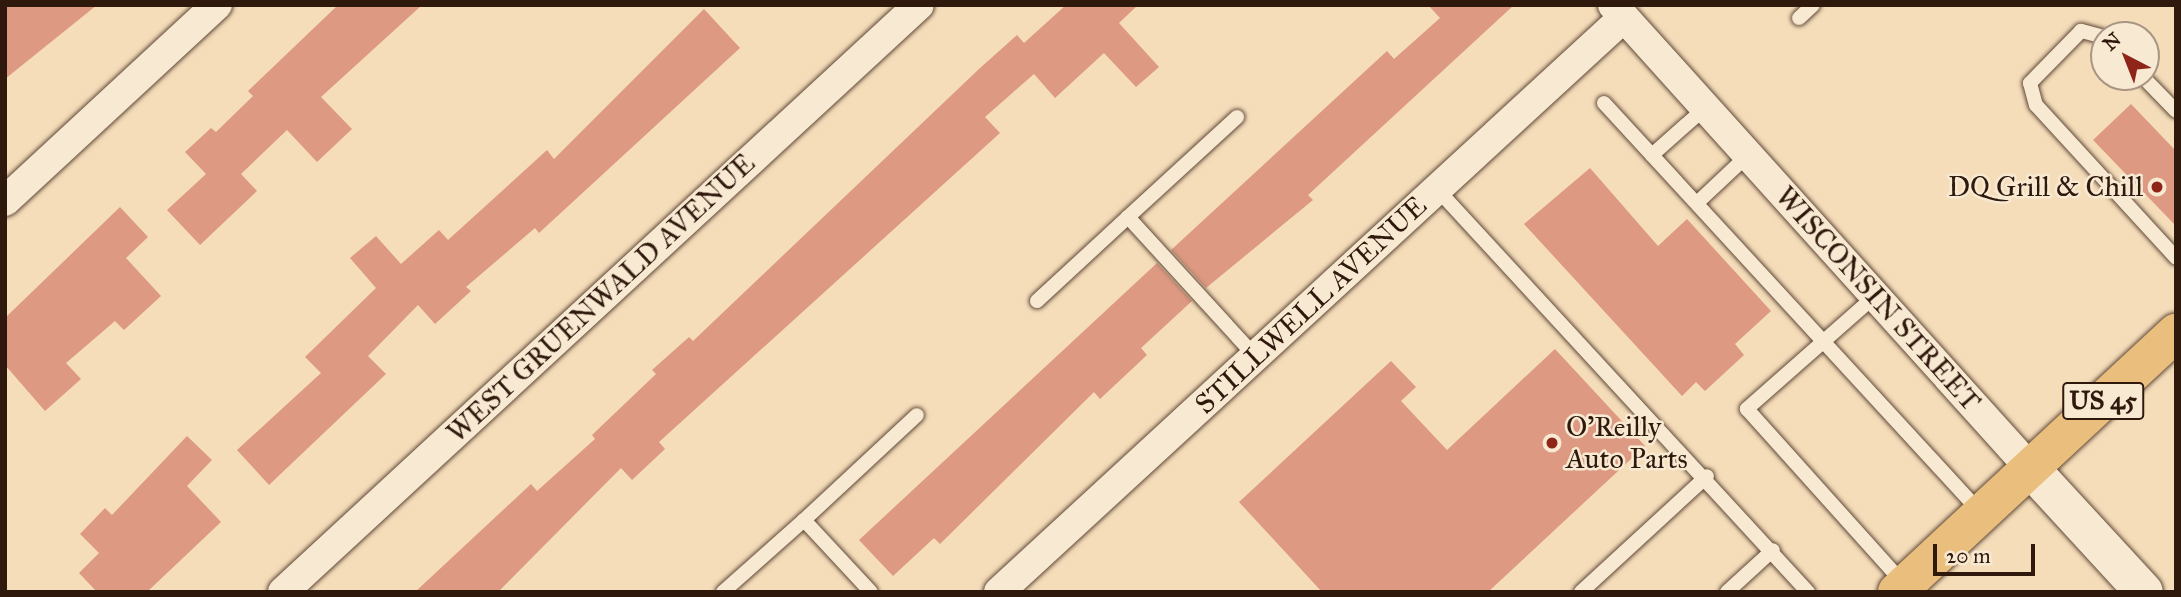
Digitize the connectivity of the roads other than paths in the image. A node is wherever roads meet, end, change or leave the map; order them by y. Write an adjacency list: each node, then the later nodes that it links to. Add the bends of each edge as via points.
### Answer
1 (217, 5): 15 (street)
2 (919, 5): 31 (street, WEST GRUENWALD AVENUE)
3 (1813, 5): 5 (lane)
4 (1624, 9): 9 (street, WISCONSIN STREET); 14 (street, STILLWELL AVENUE)
5 (1799, 18)
6 (2090, 34): 18 (lane, via 2081,32 2030,83 2036,105)
7 (2157, 91): 10 (lane)
8 (1604, 103): 13 (lane)
9 (1706, 107): 12 (street, WISCONSIN STREET); 13 (lane)
10 (2176, 111)
11 (1237, 117): 17 (lane)
12 (1749, 154): 16 (lane); 19 (street, WISCONSIN STREET)
13 (1653, 155): 16 (lane)
14 (1437, 189): 23 (street, STILLWELL AVENUE); 26 (lane)
15 (5, 201)
16 (1697, 203): 22 (lane)
17 (1128, 217): 20 (lane); 23 (lane)
18 (2176, 258)
19 (1875, 296): 22 (lane); 25 (street, WISCONSIN STREET)
20 (1037, 301)
21 (2176, 333): 25 (main road, US 45)
22 (1825, 340): 27 (lane); 30 (lane, via 1747,409)
23 (1255, 356): 34 (street, STILLWELL AVENUE)
24 (917, 415): 28 (lane)
25 (2030, 468): 27 (main road, US 45); 38 (street, WISCONSIN STREET)
26 (1707, 476): 29 (lane); 35 (lane)
27 (1982, 514): 30 (main road, US 45)
28 (804, 520): 32 (lane); 33 (lane)
29 (1773, 550): 36 (lane); 37 (lane)
30 (1901, 588)
31 (283, 592)
32 (723, 592)
33 (871, 592)
34 (999, 592)
35 (1581, 592)
36 (1727, 592)
37 (1808, 592)
38 (2144, 592)

